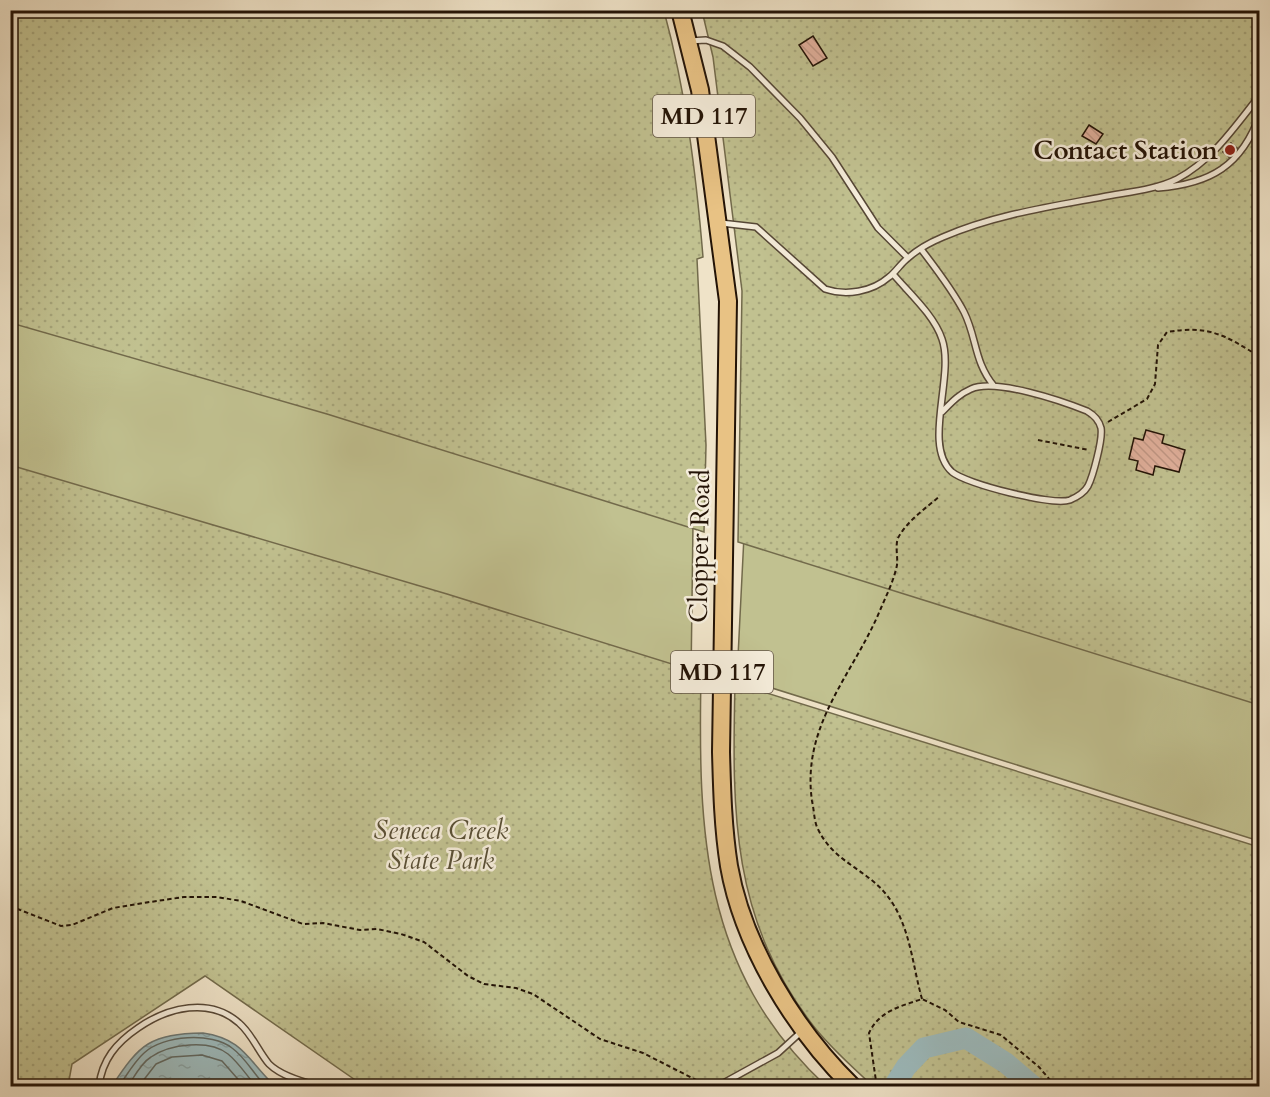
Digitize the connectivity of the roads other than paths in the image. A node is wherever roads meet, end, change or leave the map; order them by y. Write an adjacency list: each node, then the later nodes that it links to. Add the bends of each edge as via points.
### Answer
1 (680, 10): 2 (main road, Clopper Road / MD 117)
2 (688, 41): 6 (main road, Clopper Road / MD 117, via 700,90); 8 (lane, via 706,40 723,46 750,67 800,118 832,157 878,228)
3 (1260, 95): 5 (lane, via 1206,161 1174,181)
4 (1260, 114): 5 (lane, via 1243,149 1220,171 1194,183)
5 (1150, 188): 7 (lane, via 1013,214 966,228)
6 (720, 223): 9 (lane, via 756,227 811,278 838,293 872,287); 12 (main road, Clopper Road / MD 117, via 728,301 722,807 729,866 742,916)
7 (921, 249): 8 (lane); 10 (lane, via 964,311 978,364)
8 (908, 258): 9 (lane)
9 (893, 274): 11 (lane, via 942,339)
10 (994, 386): 11 (lane, via 972,388); 11 (lane, via 1078,407 1095,416 1102,436 1088,487 1081,494 1069,500 1047,502 970,481 952,472 940,455)
11 (942, 412)
12 (802, 1031): 15 (lane, via 778,1053); 16 (main road, Clopper Road / MD 117)
13 (99, 1086): 14 (lane, via 102,1067 110,1053 135,1030 167,1012 205,1007 224,1012 240,1024 270,1064 281,1072)
14 (319, 1086)
15 (718, 1086)
16 (852, 1086)

